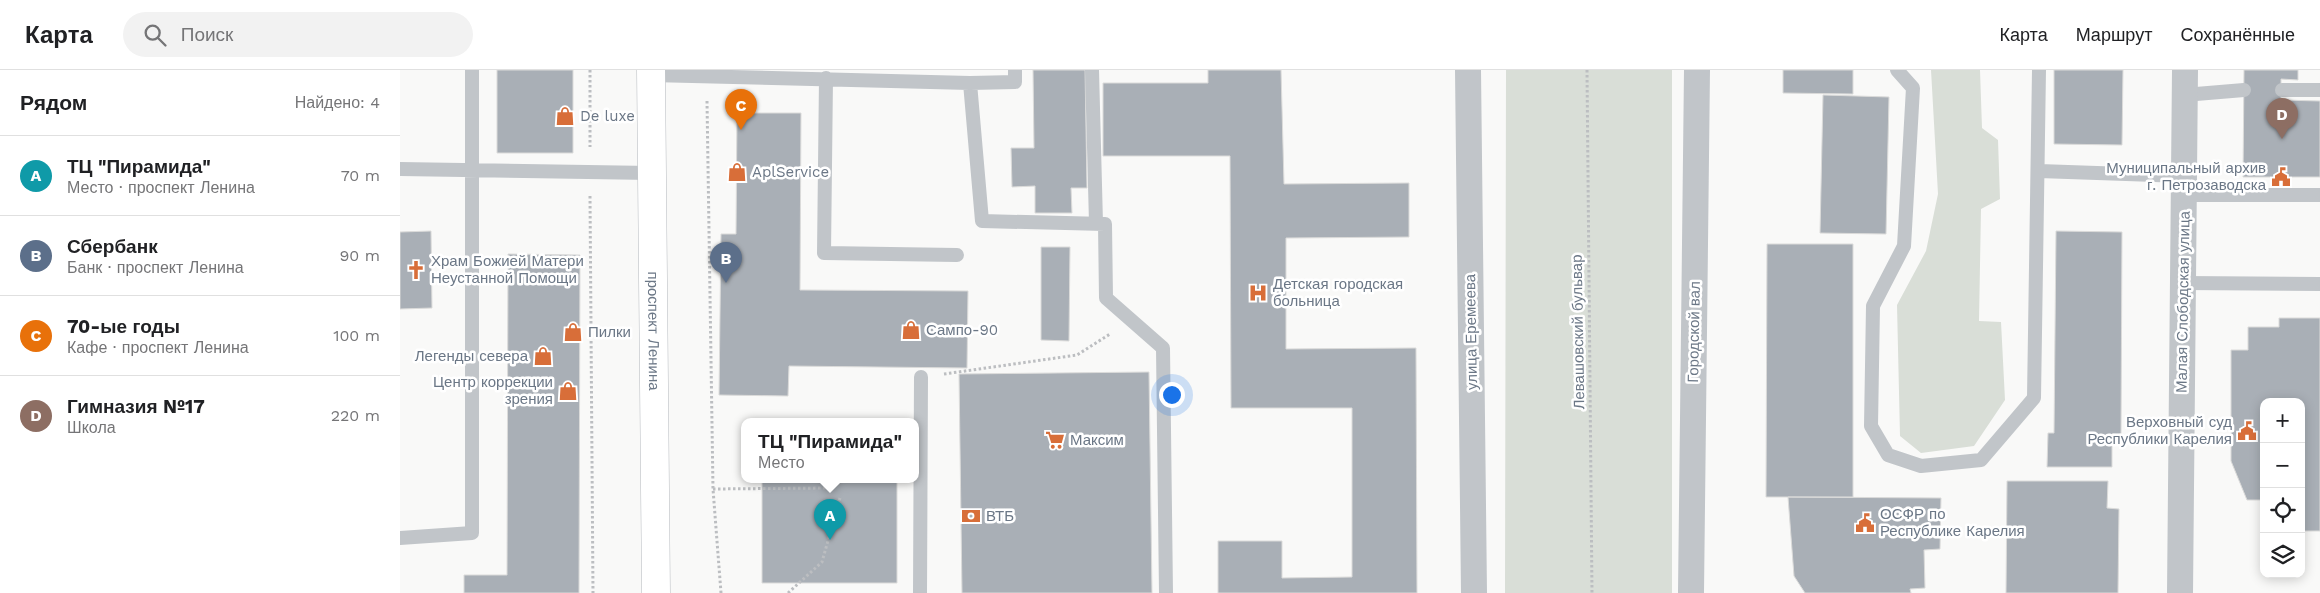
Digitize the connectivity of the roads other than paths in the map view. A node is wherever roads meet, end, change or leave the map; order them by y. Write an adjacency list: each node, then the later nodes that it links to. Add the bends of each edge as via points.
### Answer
1 (472, 70): 16 (lane)
2 (1016, 70): 11 (lane, via 1015,82)
3 (1092, 70): 21 (lane)
4 (1468, 70): 30 (street, улица Еремеева)
5 (1697, 70): 31 (street, Городской вал)
6 (1897, 70): 17 (lane, via 1913,88 1904,246 1873,306 1871,426 1888,455 1920,466 1981,460 2034,398)
7 (2039, 70): 17 (lane)
8 (651, 72): 9 (lane); 18 (main road, проспект Ленина)
9 (826, 78): 11 (lane); 22 (lane, via 824,253)
10 (2185, 82): 12 (lane); 19 (street, Малая Слободская улица)
11 (970, 83): 21 (lane, via 982,221)
12 (2244, 90)
13 (2282, 90): 14 (lane)
14 (2320, 90)
15 (400, 169): 16 (lane)
16 (472, 169): 18 (lane); 26 (lane, via 472,533)
17 (2039, 171): 19 (lane)
18 (651, 173): 27 (main road, проспект Ленина)
19 (2184, 185): 20 (lane); 23 (street, Малая Слободская улица)
20 (2320, 195)
21 (1096, 223): 29 (lane, via 1105,224 1106,298 1164,348)
22 (957, 256)
23 (2183, 283): 24 (lane); 32 (street, Малая Слободская улица)
24 (2320, 284)
25 (921, 377): 28 (lane)
26 (400, 538)
27 (656, 593)
28 (920, 593)
29 (1166, 593)
30 (1474, 593)
31 (1691, 593)
32 (2180, 593)

